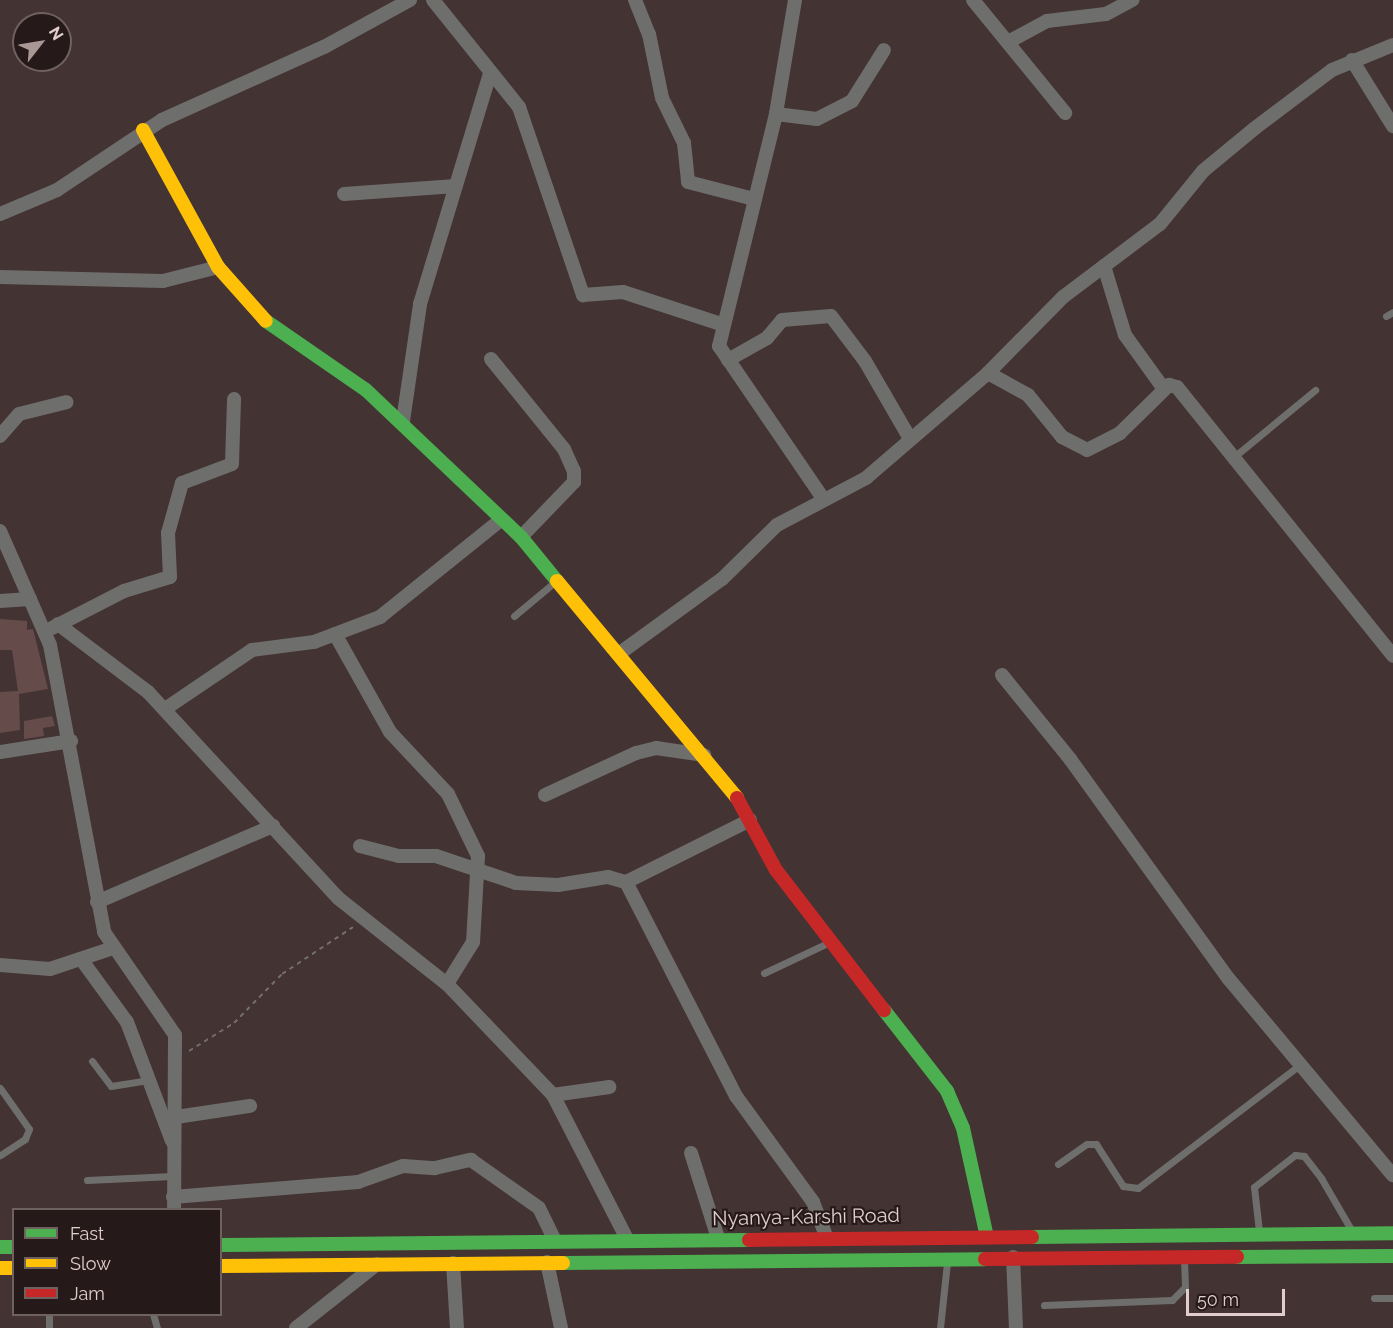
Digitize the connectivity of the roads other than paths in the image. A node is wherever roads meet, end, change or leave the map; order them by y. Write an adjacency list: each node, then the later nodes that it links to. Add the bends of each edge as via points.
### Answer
1 (410, 0): 15 (street, via 324,47)
2 (433, 0): 11 (street)
3 (635, 0): 18 (street, via 649,34 663,98 684,143 688,182)
4 (795, 0): 13 (street)
5 (973, 0): 7 (street)
6 (1132, 0): 7 (street, via 1106,14 1047,21)
7 (1008, 42): 12 (street)
8 (1393, 45): 10 (street)
9 (884, 50): 13 (street, via 859,94 844,105 817,119)
10 (1352, 60): 14 (street); 20 (street, via 1203,171 1172,213)
11 (490, 73): 16 (street); 23 (street, via 519,107 583,296 623,292)
12 (1065, 113)
13 (776, 114): 18 (street)
14 (1393, 126)
15 (143, 130): 19 (street, via 57,190); 21 (main road)
16 (456, 186): 17 (street); 31 (street, via 420,304)
17 (344, 194)
18 (754, 199): 23 (street)
19 (0, 214)
20 (1104, 266): 26 (street, via 1063,297); 27 (street, via 1125,335)
21 (218, 267): 22 (street, via 163,281); 31 (main road, via 261,318)
22 (0, 277)
23 (721, 324): 25 (street, via 719,346)
24 (491, 359): 38 (street, via 564,449 574,471 574,482)
25 (728, 360): 33 (street, via 767,338 782,320 831,316 865,361); 35 (street)
26 (988, 373): 27 (street, via 1028,395 1062,437 1087,450 1120,433); 33 (street)
27 (1164, 389): 34 (street, via 1177,387)
28 (1315, 390): 34 (lane)
29 (234, 399): 43 (street, via 232,464 182,483 168,534 170,577 124,591)
30 (67, 402): 32 (street, via 18,414)
31 (403, 421): 36 (main road)
32 (0, 436)
33 (909, 437): 35 (street, via 866,478)
34 (1235, 456): 47 (street)
35 (822, 497): 46 (street, via 777,525 722,579)
36 (502, 519): 38 (main road); 45 (street, via 394,608)
37 (0, 531): 40 (street)
38 (521, 537): 39 (main road)
39 (559, 578): 42 (lane); 46 (main road)
40 (30, 599): 41 (street); 44 (street)
41 (0, 601)
42 (514, 616)
43 (58, 624): 44 (street); 49 (street)
44 (45, 631): 50 (street)
45 (335, 634): 49 (street, via 244,653); 57 (street, via 390,732 448,794)
46 (620, 653): 52 (main road, via 684,740)
47 (1393, 656)
48 (1002, 675): 67 (street)
49 (165, 708): 55 (street)
50 (71, 741): 51 (street); 59 (street)
51 (0, 752)
52 (704, 755): 53 (street, via 656,748 636,753); 54 (main road)
53 (545, 795)
54 (750, 820): 58 (street); 60 (main road, via 776,870)
55 (273, 826): 59 (street); 65 (street, via 331,891)
56 (360, 846): 57 (street, via 399,856 436,856)
57 (480, 870): 58 (street, via 516,883 558,885 608,877); 65 (street, via 469,953)
58 (626, 882): 87 (street, via 736,1096 813,1202)
59 (97, 902): 61 (street)
60 (832, 941): 64 (lane); 82 (main road, via 948,1091 963,1128)
61 (113, 948): 62 (street); 73 (street, via 167,1016 178,1058)
62 (81, 960): 63 (street, via 50,969); 68 (street, via 127,1022)
63 (0, 965)
64 (764, 973)
65 (447, 984): 71 (street)
66 (92, 1061): 68 (lane, via 111,1086)
67 (1298, 1066): 77 (lane, via 1138,1188 1123,1186 1096,1144 1087,1144); 78 (street)
68 (150, 1080): 74 (street)
69 (609, 1087): 71 (street)
70 (0, 1088): 76 (lane, via 29,1129 25,1139)
71 (554, 1095): 89 (street)
72 (250, 1106): 73 (street)
73 (176, 1117): 74 (street)
74 (172, 1142): 79 (street)
75 (691, 1154): 88 (street)
76 (0, 1155)
77 (1058, 1164)
78 (1393, 1175)
79 (172, 1176): 80 (lane); 81 (street)
80 (87, 1180)
81 (173, 1203): 90 (street, via 358,1182 403,1166 435,1168 471,1160 539,1208)
82 (986, 1233): 85 (main road, Nyanya-Karshi Road); 87 (main road, Nyanya-Karshi Road)
83 (1354, 1233): 84 (main road, Nyanya-Karshi Road); 86 (main road, Nyanya-Karshi Road); 86 (lane, via 1321,1178 1304,1156 1295,1155 1254,1187)
84 (1393, 1233)
85 (1167, 1234): 86 (main road, Nyanya-Karshi Road); 95 (main road)
86 (1260, 1234)
87 (826, 1236): 88 (main road, Nyanya-Karshi Road)
88 (718, 1238): 89 (main road, Nyanya-Karshi Road)
89 (627, 1239): 90 (main road, Nyanya-Karshi Road)
90 (555, 1241): 91 (main road, Nyanya-Karshi Road)
91 (222, 1245)
92 (1393, 1256): 96 (main road, Nyanya-Karshi Road)
93 (952, 1257): 94 (main road, Nyanya-Karshi Road); 97 (main road, Nyanya-Karshi Road); 107 (lane, via 943,1274)
94 (1013, 1257): 95 (main road, Nyanya-Karshi Road); 108 (street)
95 (1166, 1257): 96 (main road, Nyanya-Karshi Road)
96 (1184, 1257): 103 (lane, via 1185,1287 1172,1300)
97 (547, 1262): 99 (main road, Nyanya-Karshi Road); 106 (street)
98 (379, 1263): 99 (main road, Nyanya-Karshi Road); 100 (main road, Nyanya-Karshi Road); 104 (street)
99 (453, 1263): 105 (street)
100 (222, 1266)
101 (1393, 1298): 102 (lane)
102 (1374, 1299)
103 (1044, 1305)
104 (296, 1328)
105 (457, 1328)
106 (561, 1328)
107 (940, 1328)
108 (1017, 1328)

